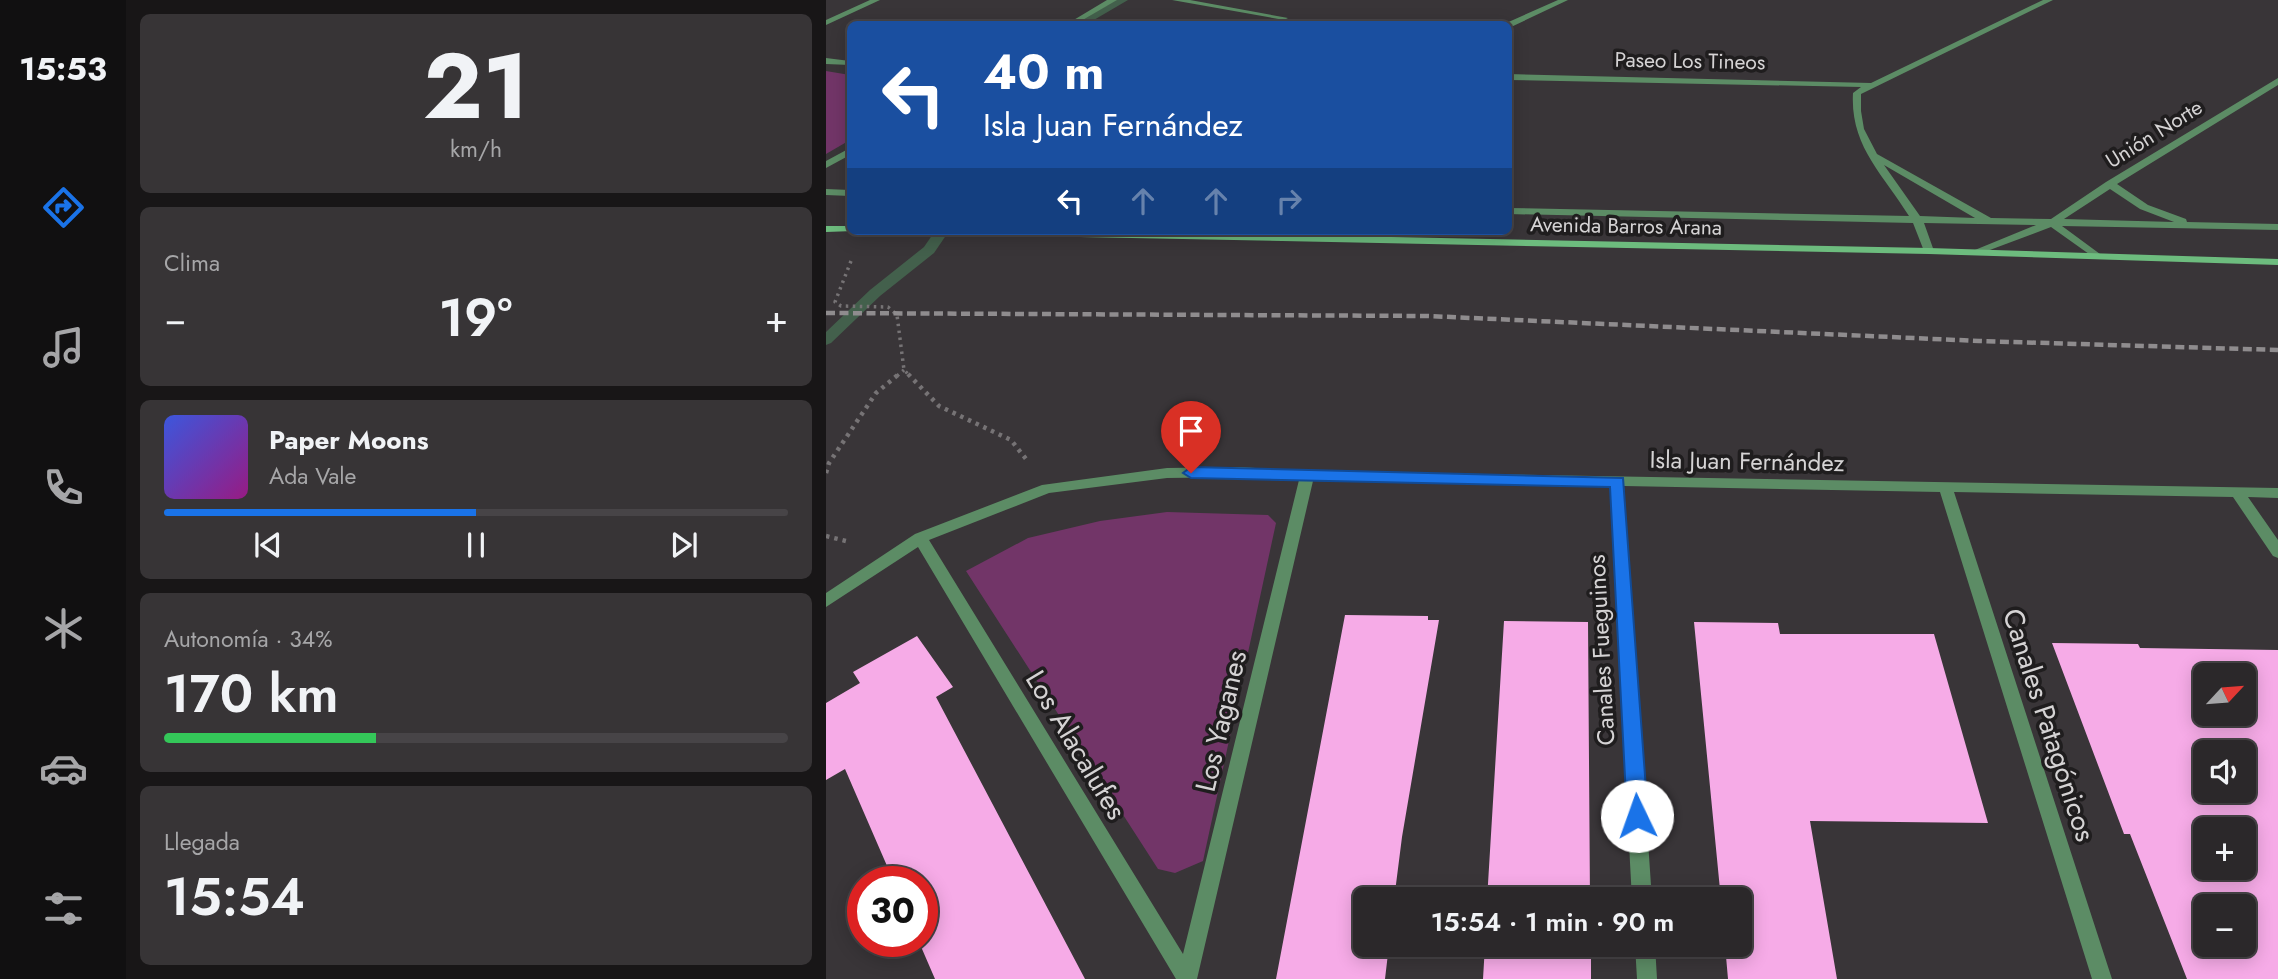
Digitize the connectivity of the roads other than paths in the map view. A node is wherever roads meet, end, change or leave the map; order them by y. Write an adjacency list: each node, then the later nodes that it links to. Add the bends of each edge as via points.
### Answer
1 (876, 0): 8 (street)
2 (1113, 0): 7 (street)
3 (1176, 0): 6 (street)
4 (1564, 0): 9 (street)
5 (2049, 0): 14 (street, Paseo Los Tineos)
6 (1284, 18)
7 (1076, 21)
8 (826, 23)
9 (1512, 23)
10 (826, 61): 11 (street)
11 (847, 63)
12 (1512, 77): 14 (street, Paseo Los Tineos)
13 (2278, 80): 18 (street, Unión Norte)
14 (1871, 85): 16 (street, via 1857,93 1854,110 1861,136)
15 (847, 153): 17 (street)
16 (1874, 156): 22 (street); 23 (street)
17 (826, 165)
18 (2110, 184): 24 (street, Unión Norte); 25 (street, Avenida Barros Arana, via 2162,215)
19 (826, 192): 20 (street)
20 (847, 193)
21 (1512, 211): 22 (street, Avenida Barros Arana)
22 (1918, 220): 23 (street, Avenida Barros Arana); 30 (street)
23 (1991, 222): 24 (street, Avenida Barros Arana)
24 (2052, 223): 25 (street, Avenida Barros Arana); 31 (street, Unión Norte); 32 (street)
25 (2204, 226): 26 (street, Avenida Barros Arana)
26 (2278, 227)
27 (826, 229): 28 (main road)
28 (847, 229)
29 (1131, 235): 30 (main road, Avenida Barros Arana)
30 (1929, 251): 31 (main road, Avenida Barros Arana)
31 (1975, 252): 32 (main road, Avenida Barros Arana)
32 (2096, 256): 33 (main road, Avenida Barros Arana)
33 (2278, 262)
34 (1307, 476): 35 (street, Isla Juan Fernández); 39 (street, Isla Juan Fernández, via 1167,473 1047,488); 44 (street, Los Yaganes)
35 (1617, 482): 36 (street, Isla Juan Fernández); 42 (street, Canales Fueguinos)
36 (1946, 488): 37 (street, Isla Juan Fernández); 46 (street, Canales Patagónicos)
37 (2238, 493): 38 (street, Isla Juan Fernández); 40 (street)
38 (2278, 493)
39 (919, 538): 41 (street, Isla Juan Fernández); 44 (street, Los Alacalufes)
40 (2278, 552)
41 (826, 601)
42 (1641, 887)
43 (1646, 957): 45 (street)
44 (1187, 979)
45 (1647, 979)
46 (2102, 979)

